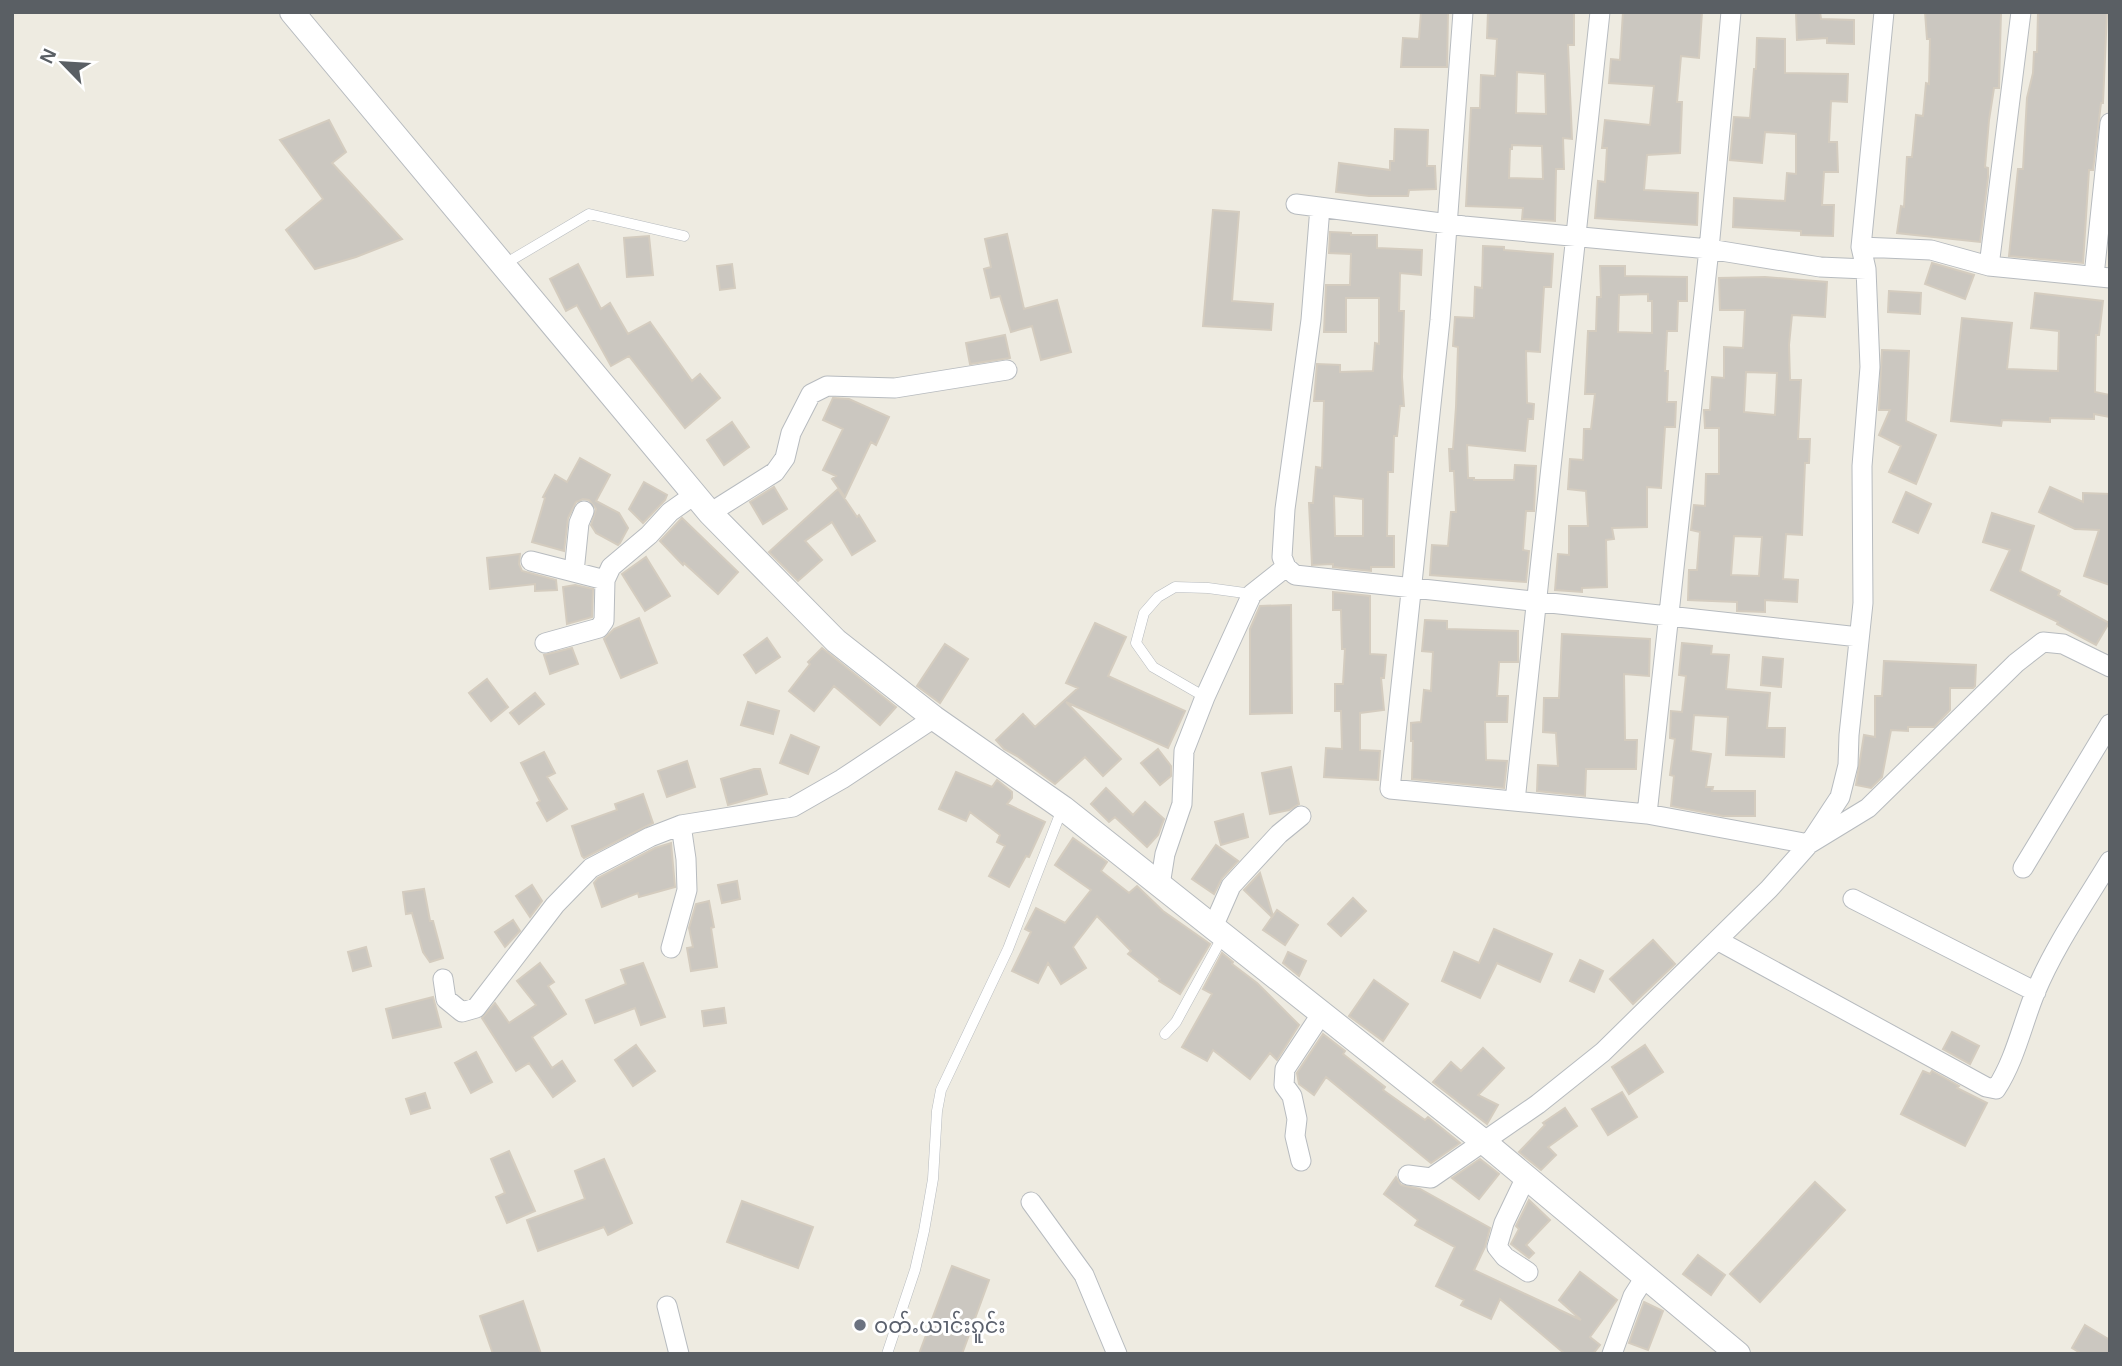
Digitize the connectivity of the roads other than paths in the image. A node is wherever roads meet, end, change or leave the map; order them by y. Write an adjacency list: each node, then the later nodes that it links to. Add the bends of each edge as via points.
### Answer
1 (292, 12): 15 (street)
2 (1463, 12): 10 (street)
3 (1600, 12): 12 (street)
4 (1731, 12): 14 (street)
5 (1884, 12): 13 (street)
6 (2021, 12): 16 (street)
7 (2110, 123): 18 (street)
8 (1296, 205): 9 (street)
9 (1320, 208): 10 (street); 23 (street, via 1311,320 1285,509 1282,557)
10 (1448, 224): 12 (street); 26 (street)
11 (684, 236): 15 (lane, via 589,214)
12 (1575, 237): 14 (street); 28 (street)
13 (1861, 247): 16 (street, via 1931,250); 17 (street)
14 (1709, 249): 17 (street, via 1820,267); 29 (street)
15 (503, 265): 20 (street)
16 (1989, 266): 18 (street)
17 (1866, 269): 30 (street, via 1870,367 1862,466)
18 (2102, 277)
19 (1007, 370): 20 (street, via 895,388 827,386 811,394 802,408 785,458 775,472)
20 (702, 504): 25 (street, via 670,512 611,567); 34 (street, via 836,641)
21 (584, 511): 24 (street)
22 (531, 561): 24 (street)
23 (1286, 567): 26 (street, via 1295,575); 27 (street)
24 (574, 572): 25 (street)
25 (605, 580): 31 (street, via 604,621 599,628)
26 (1411, 589): 28 (street); 36 (street, via 1390,789)
27 (1252, 594): 33 (street); 33 (lane, via 1175,587 1144,613 1136,643 1153,667)
28 (1537, 601): 29 (street); 36 (street)
29 (1669, 614): 30 (street); 38 (street)
30 (1859, 637): 41 (street, via 1848,765 1840,797)
31 (545, 643)
32 (2110, 667): 41 (street, via 2063,643 2043,642 1868,808)
33 (1205, 697): 44 (street, via 1184,751 1182,804)
34 (934, 718): 37 (street); 40 (street, via 793,807)
35 (2110, 724): 43 (street)
36 (1515, 802): 38 (street)
37 (1063, 808): 44 (street); 62 (lane, via 1008,949 942,1090 921,1244)
38 (1647, 814): 41 (street)
39 (1301, 816): 46 (street, via 1231,886)
40 (681, 825): 48 (street, via 687,890); 49 (street, via 591,868 555,905 477,1008 462,1012 446,999)
41 (1809, 844): 47 (street)
42 (2110, 861): 50 (street, via 2063,937)
43 (2023, 868)
44 (1160, 885): 46 (street)
45 (1853, 899): 50 (street)
46 (1218, 931): 51 (street); 52 (lane, via 1176,1022)
47 (1717, 940): 50 (street, via 1996,1089 2006,1074); 53 (street, via 1603,1052)
48 (671, 948)
49 (443, 979)
50 (2036, 992)
51 (1322, 1013): 53 (street); 54 (street, via 1285,1069 1284,1085 1292,1096)
52 (1165, 1034)
53 (1484, 1142): 55 (street, via 1431,1178); 56 (street)
54 (1301, 1161)
55 (1408, 1175)
56 (1526, 1177): 58 (street, via 1497,1247); 59 (street)
57 (1031, 1202): 63 (street, via 1084,1275)
58 (1528, 1272)
59 (1645, 1277): 64 (street, via 1633,1296); 65 (street)
60 (667, 1306): 61 (street)
61 (679, 1354)
62 (887, 1354)
63 (1117, 1354)
64 (1612, 1354)
65 (1738, 1354)

